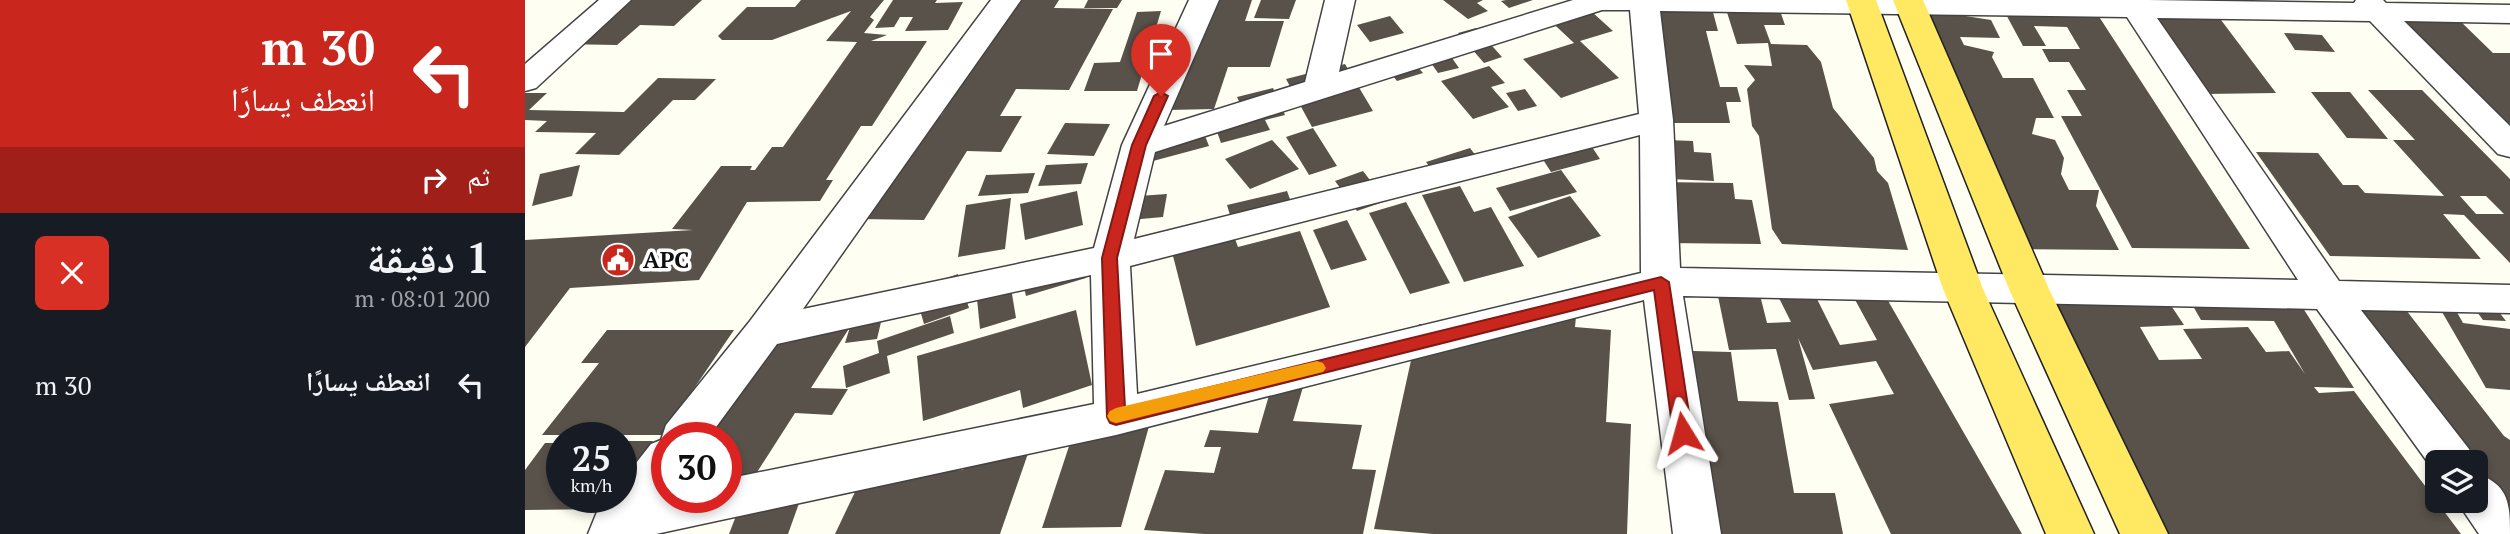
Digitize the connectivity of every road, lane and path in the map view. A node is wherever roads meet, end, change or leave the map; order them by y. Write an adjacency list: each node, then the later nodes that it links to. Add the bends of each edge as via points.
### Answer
1 (616, 0): 11 (street)
2 (1006, 0): 22 (street)
3 (1204, 0): 14 (street)
4 (1340, 0): 12 (street)
5 (1645, 1): 6 (street); 12 (street, via 1600,1); 13 (street)
6 (1862, 3): 7 (street); 18 (main road)
7 (1909, 3): 8 (street); 19 (main road)
8 (2134, 5): 9 (street); 20 (street)
9 (2373, 7): 10 (street); 15 (street)
10 (2510, 14)
11 (525, 81)
12 (1320, 88): 14 (street)
13 (1656, 120): 16 (street); 17 (street)
14 (1139, 145): 16 (street)
15 (2510, 146)
16 (1109, 258): 22 (street); 23 (street)
17 (1661, 282): 18 (street); 23 (street); 29 (street)
18 (1963, 289): 19 (street); 30 (main road)
19 (2029, 289): 20 (street); 31 (main road)
20 (2329, 298): 21 (street); 25 (street)
21 (2510, 299)
22 (764, 332): 24 (street)
23 (1116, 417): 28 (street)
24 (694, 422)
25 (2444, 450)
26 (651, 478): 28 (street)
27 (2488, 509): 32 (street)
28 (613, 528)
29 (1697, 534)
30 (2070, 534)
31 (2144, 534)
32 (2507, 534)

